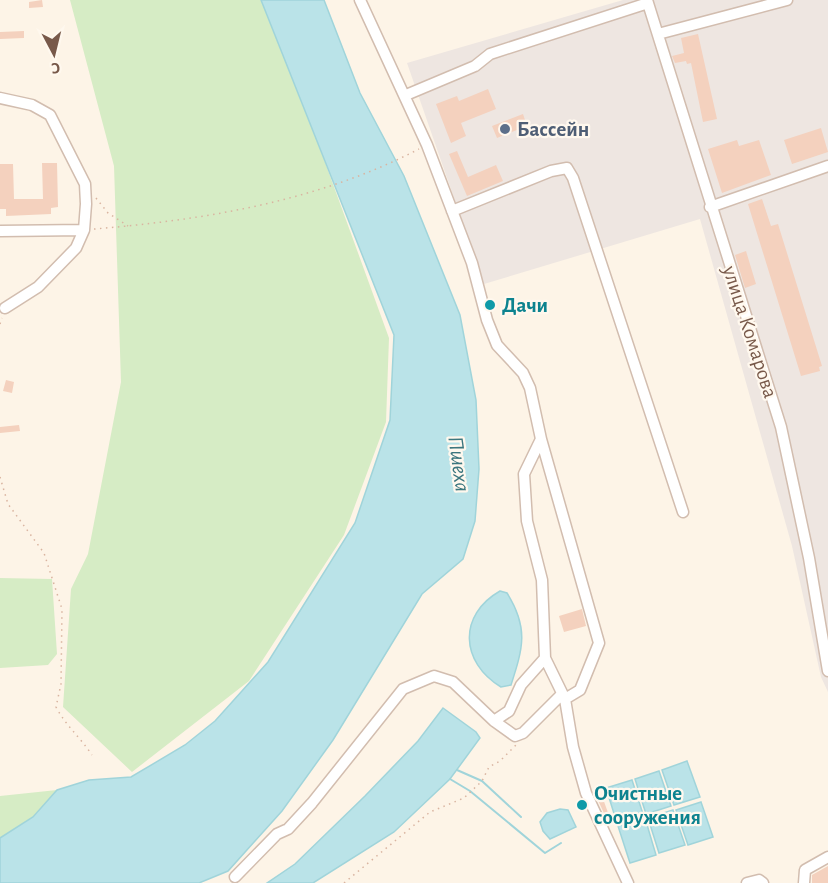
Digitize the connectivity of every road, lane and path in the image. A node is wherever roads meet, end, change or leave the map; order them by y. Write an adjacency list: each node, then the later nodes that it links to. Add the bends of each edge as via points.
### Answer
1 (360, 0): 5 (lane)
2 (787, 0): 4 (lane)
3 (647, 1): 4 (lane, улица Комарова); 5 (lane, via 490,54 475,66)
4 (658, 34): 10 (lane, улица Комарова)
5 (406, 95): 7 (lane)
6 (0, 98): 9 (lane, via 32,105 50,115)
7 (426, 145): 11 (lane); 12 (path, via 331,187 242,209)
8 (828, 166): 10 (lane)
9 (85, 184): 12 (path, via 108,213); 13 (lane)
10 (710, 207): 20 (lane, улица Комарова, via 780,428 809,558)
11 (452, 211): 16 (lane, via 497,345 523,373 530,388); 18 (lane, via 567,168)
12 (129, 226): 13 (path)
13 (84, 230): 14 (lane); 15 (lane, via 76,248 57,270)
14 (0, 231)
15 (4, 308)
16 (541, 439): 19 (lane, via 524,474 528,521 542,580); 21 (lane, via 599,643 580,690)
17 (0, 477): 24 (path, via 8,504 44,553 62,609 61,684 56,707 67,727 76,732)
18 (683, 512)
19 (545, 658): 21 (lane); 22 (lane, via 522,685 509,711)
20 (828, 671)
21 (563, 697): 23 (lane); 28 (lane, via 586,793)
22 (494, 721): 23 (lane, via 515,736); 26 (lane, via 453,682 434,676 403,689 312,803)
23 (523, 733): 27 (path, via 515,746 489,767 482,781 458,802 430,812)
24 (92, 755)
25 (828, 857): 31 (lane, via 805,870)
26 (235, 877)
27 (344, 883)
28 (628, 883)
29 (747, 883): 30 (lane)
30 (763, 883)
31 (804, 883)

